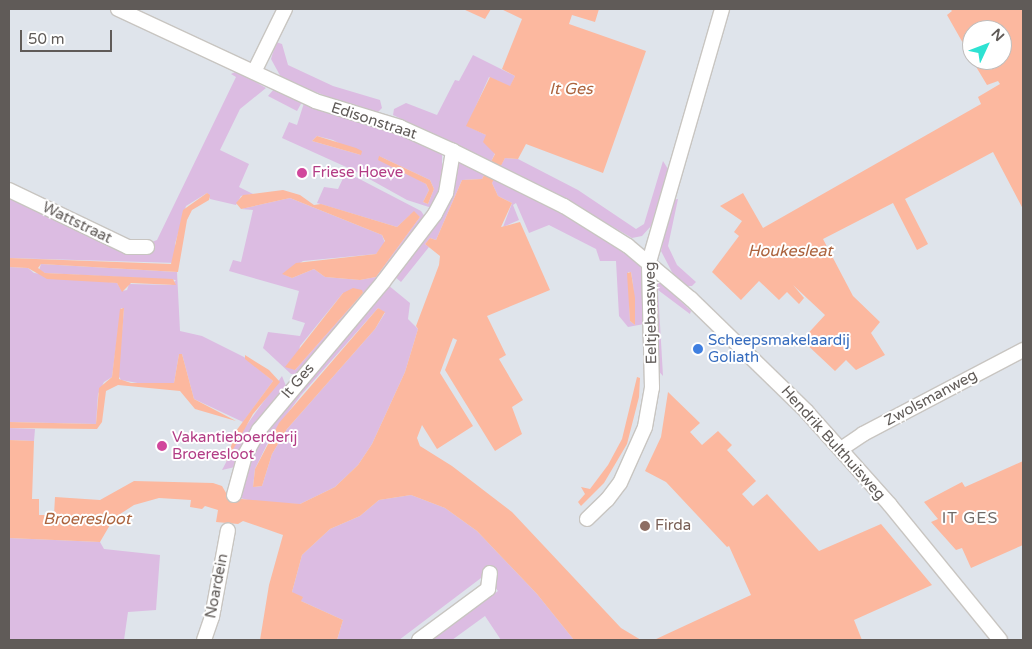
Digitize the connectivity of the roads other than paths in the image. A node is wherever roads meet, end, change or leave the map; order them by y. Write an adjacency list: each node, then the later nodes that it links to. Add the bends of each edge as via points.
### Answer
1 (118, 9): 4 (street, Edisonstraat)
2 (285, 9): 4 (street)
3 (722, 9): 8 (street, Eeltjebaasweg)
4 (254, 72): 5 (street, Edisonstraat, via 315,102 400,127)
5 (453, 151): 8 (street, Edisonstraat, via 564,206); 11 (street, It Ges, via 446,193 435,214 388,276 259,430 245,455)
6 (9, 190): 7 (street, Wattstraat, via 128,247)
7 (147, 247)
8 (649, 262): 10 (street, Hendrik Bulthuisweg, via 760,364); 12 (street, Eeltjebaasweg, via 652,388 645,427 620,483)
9 (1023, 350): 10 (street, Zwolsmanweg, via 863,434)
10 (841, 449): 17 (street, Hendrik Bulthuisweg)
11 (234, 495)
12 (587, 518)
13 (228, 530): 15 (street, Noardein, via 212,616)
14 (490, 573): 16 (street, via 488,589)
15 (204, 640)
16 (419, 640)
17 (1000, 640)

